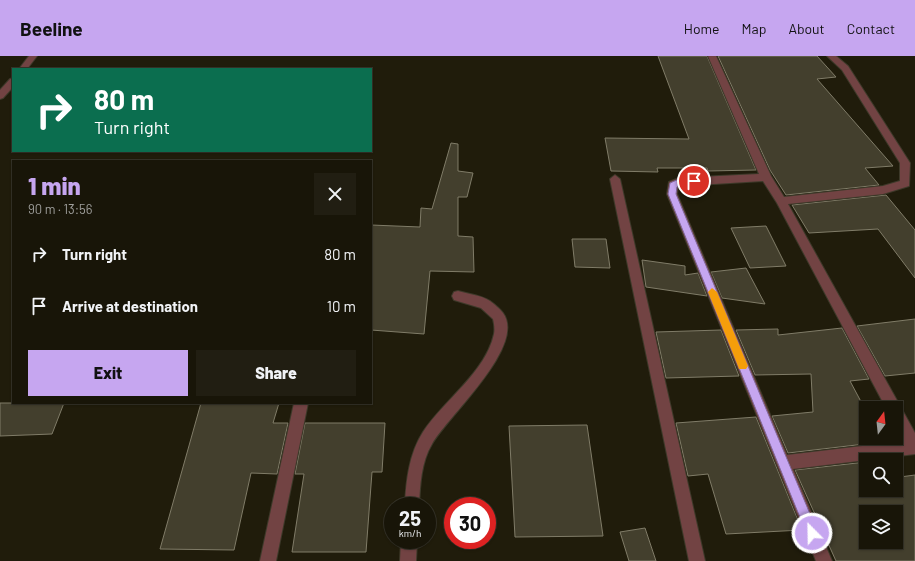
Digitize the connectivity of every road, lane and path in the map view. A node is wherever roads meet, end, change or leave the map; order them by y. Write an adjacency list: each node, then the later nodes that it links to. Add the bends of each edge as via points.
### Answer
1 (33, 56): 4 (street)
2 (712, 56): 7 (street)
3 (831, 56): 9 (street, via 845,68 905,163 904,183 883,190)
4 (24, 68)
5 (12, 83): 6 (street)
6 (0, 96)
7 (766, 177): 9 (street); 15 (street, via 679,182 673,185 672,194)
8 (615, 179): 20 (street)
9 (781, 201): 11 (street)
10 (458, 296): 16 (street, via 486,304 499,317 502,330 496,350 482,370 427,437 418,465)
11 (890, 401)
12 (301, 404): 18 (street)
13 (903, 426): 14 (street)
14 (915, 447): 15 (street)
15 (783, 463): 21 (street)
16 (413, 497)
17 (409, 549): 19 (street)
18 (268, 561)
19 (408, 561)
20 (697, 561)
21 (824, 561)

